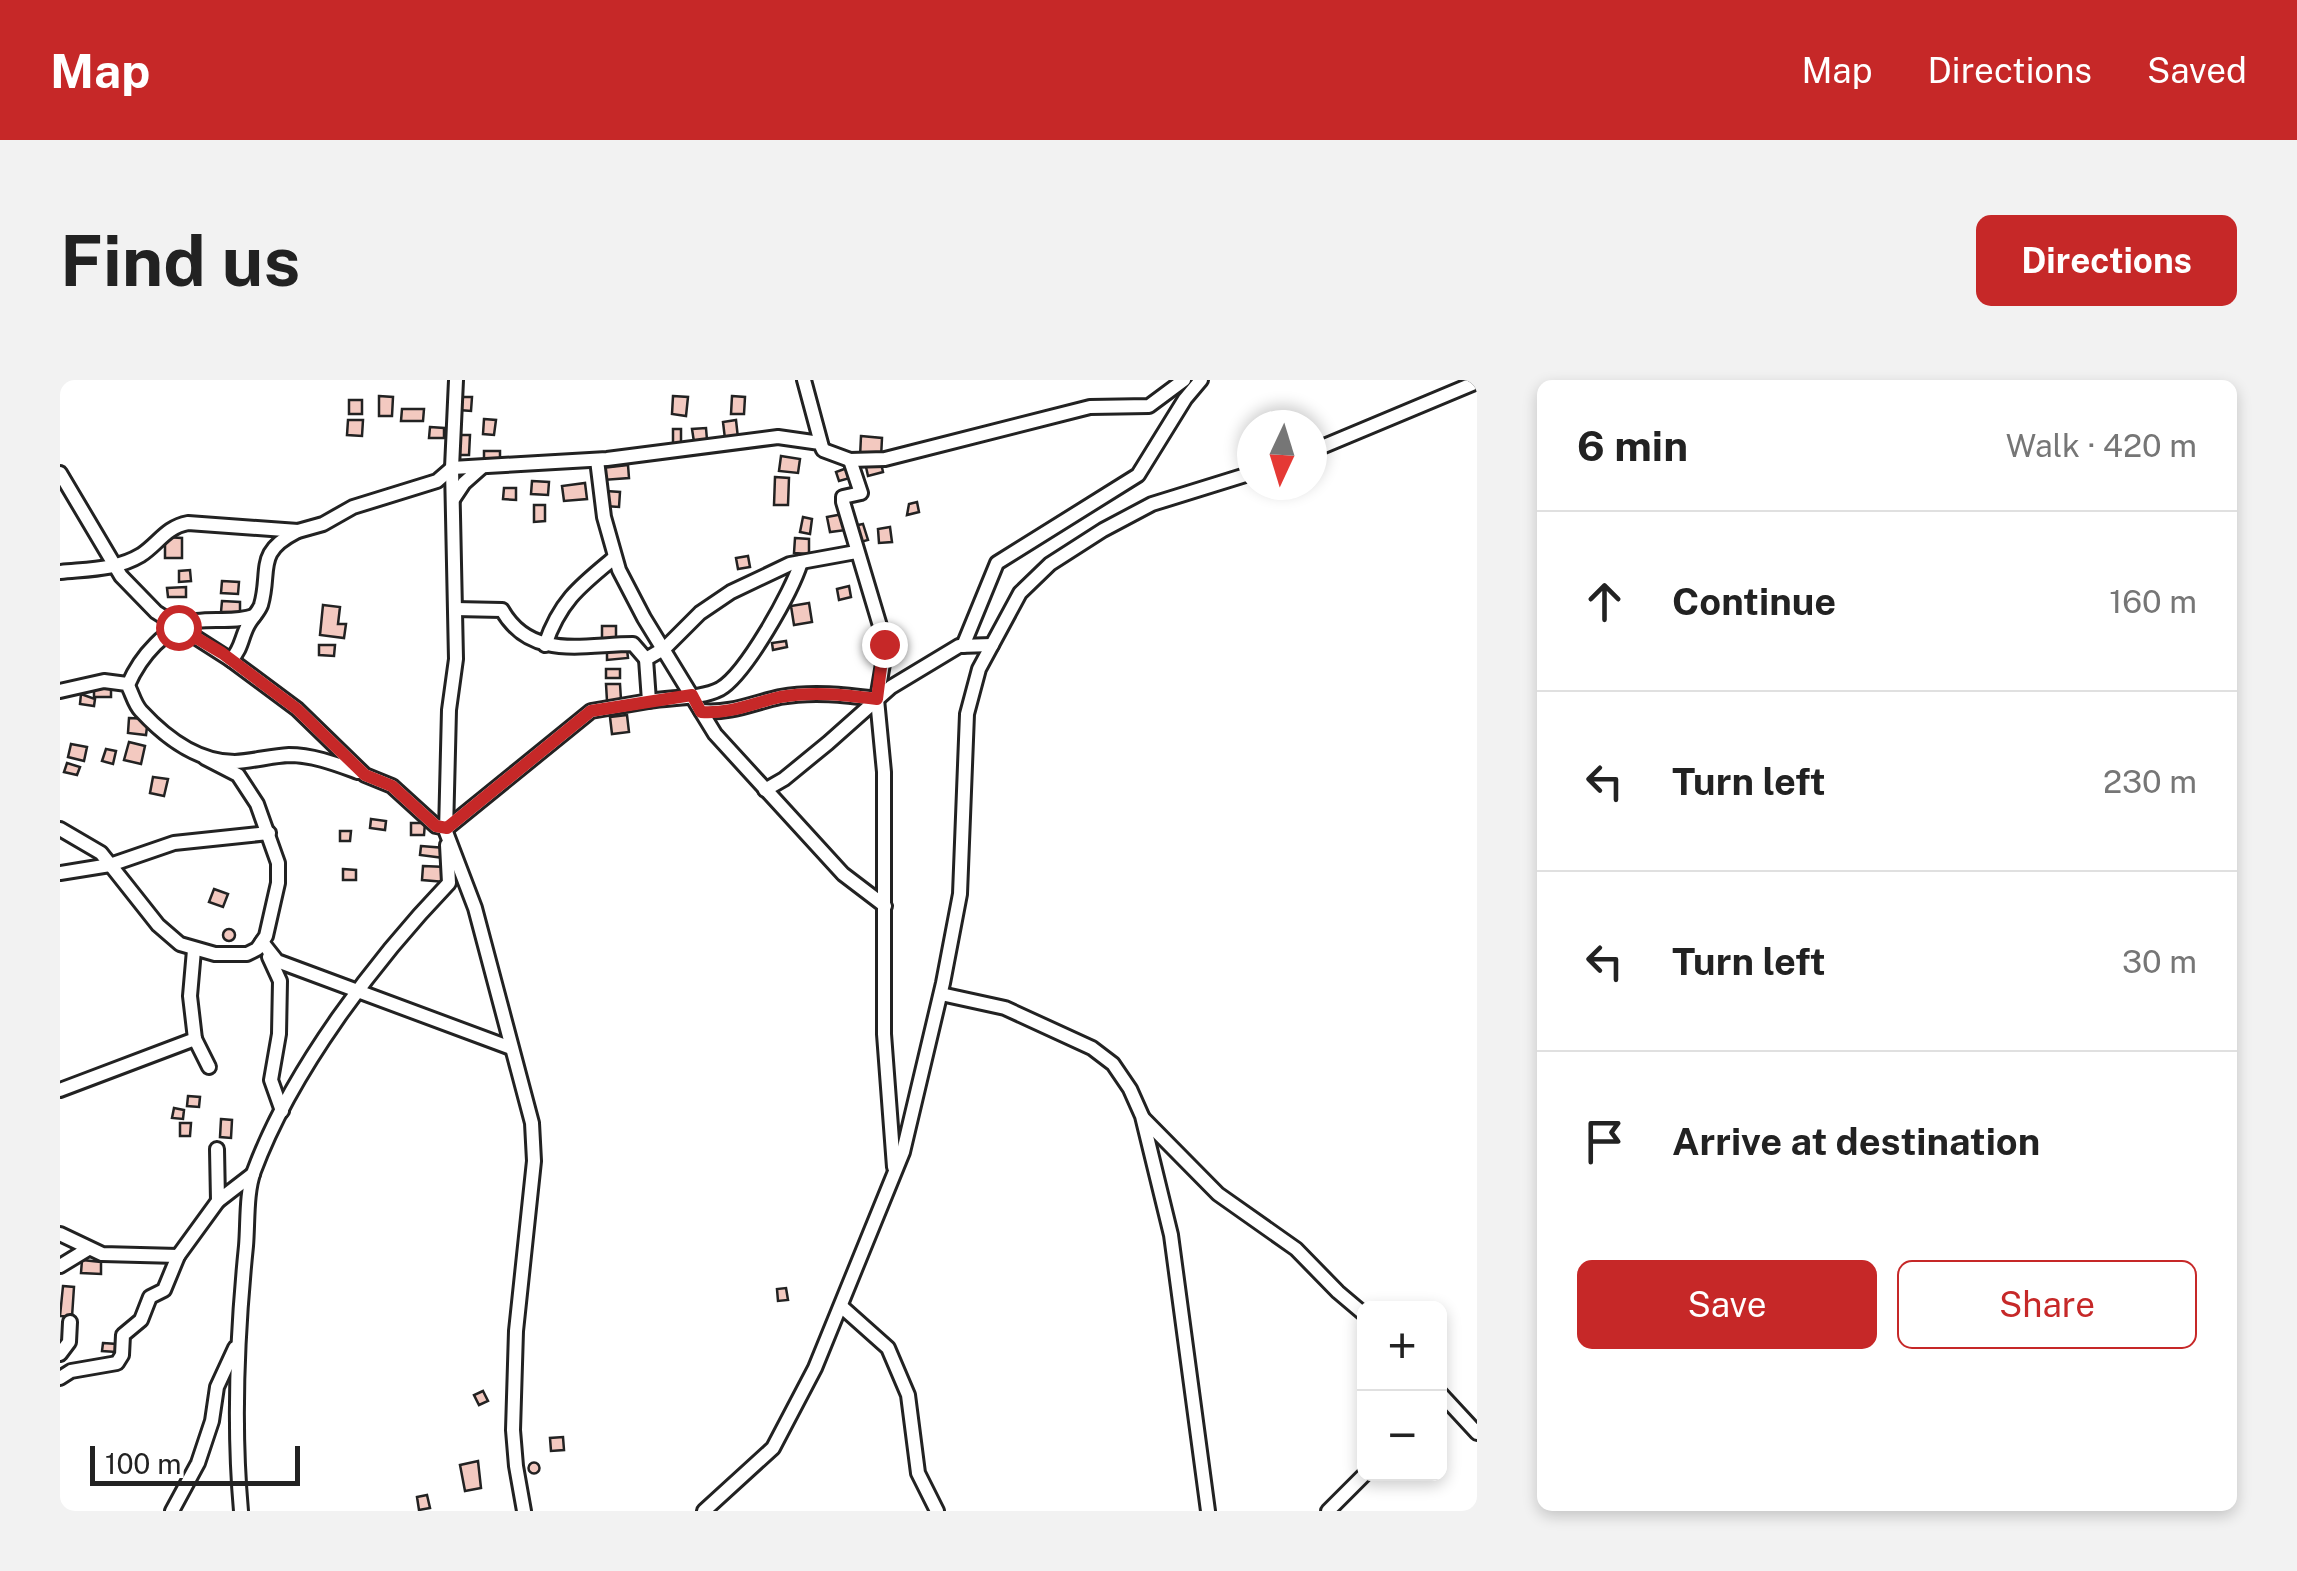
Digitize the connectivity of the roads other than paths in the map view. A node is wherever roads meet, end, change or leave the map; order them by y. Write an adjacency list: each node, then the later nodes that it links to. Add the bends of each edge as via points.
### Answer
1 (456, 380): 11 (street)
2 (804, 380): 7 (street)
3 (1184, 380): 9 (street, via 1149,406 1090,407 885,459)
4 (1202, 380): 26 (street, via 1138,475 997,563)
5 (1477, 382): 6 (street)
6 (1327, 445)
7 (823, 450): 8 (street, via 820,443 778,437); 9 (street)
8 (598, 460): 10 (street); 17 (street)
9 (850, 460): 16 (street, via 861,494 842,497)
10 (482, 467): 11 (street); 14 (street)
11 (452, 468): 14 (street); 15 (street, via 436,481)
12 (60, 473): 19 (street)
13 (1237, 478): 25 (street, via 1152,504 1050,564 1020,593)
14 (452, 501): 21 (street)
15 (298, 531): 19 (street, via 180,525); 22 (street, via 266,563)
16 (856, 552): 18 (street); 33 (street, via 886,646)
17 (614, 558): 24 (street, via 568,596); 27 (street)
18 (800, 562): 27 (street, via 731,592); 32 (street, via 794,584 736,676 718,690)
19 (116, 566): 20 (street); 23 (street, via 137,594)
20 (60, 572)
21 (455, 609): 24 (street, via 502,610 524,636); 40 (street)
22 (254, 616): 23 (street); 29 (street)
23 (178, 627): 29 (street); 30 (street, via 144,658)
24 (545, 645): 28 (street, via 633,644)
25 (992, 645): 26 (street); 48 (street, via 967,714 960,894)
26 (963, 646): 33 (street)
27 (665, 648): 28 (street); 32 (street)
28 (646, 659): 34 (street)
29 (232, 660): 37 (street, via 297,709)
30 (128, 685): 31 (street, via 104,681); 36 (street, via 142,713)
31 (60, 691)
32 (692, 695): 34 (street); 35 (street)
33 (877, 699): 35 (street, via 812,693); 38 (street); 44 (street)
34 (650, 700): 40 (street, via 591,711)
35 (701, 712): 38 (street)
36 (205, 758): 37 (street, via 291,755); 41 (street, via 238,775)
37 (365, 775): 40 (street, via 392,786)
38 (765, 790): 44 (street, via 843,874)
39 (60, 829): 42 (street)
40 (447, 830): 47 (street, via 449,884); 50 (street)
41 (269, 833): 42 (street, via 174,843); 45 (street, via 278,883)
42 (110, 865): 43 (street); 46 (street, via 158,925)
43 (60, 873)
44 (885, 906): 57 (street, via 884,1034)
45 (262, 942): 46 (street, via 247,954); 47 (street, via 277,961); 53 (street, via 280,980 271,1080)
46 (194, 950): 49 (street)
47 (358, 990): 50 (street); 53 (street)
48 (940, 994): 54 (street, via 1005,1008 1092,1048 1113,1064); 57 (street)
49 (195, 1039): 51 (street); 52 (street)
50 (511, 1048): 74 (street, via 532,1124 534,1161 514,1376)
51 (209, 1067)
52 (60, 1090)
53 (282, 1111): 56 (street)
54 (1142, 1116): 64 (street, via 1218,1194 1296,1249); 77 (street, via 1171,1234)
55 (217, 1149): 58 (street)
56 (253, 1174): 58 (street); 66 (street)
57 (894, 1175): 63 (street)
58 (218, 1201): 61 (street)
59 (60, 1234): 60 (street)
60 (88, 1249): 61 (street); 62 (street)
61 (178, 1256): 68 (street, via 164,1290 150,1297 141,1320 123,1335 117,1363)
62 (60, 1266)
63 (842, 1307): 75 (street, via 773,1448); 76 (street, via 888,1348 908,1395 918,1473)
64 (1357, 1308)
65 (70, 1322): 67 (street, via 69,1342)
66 (238, 1341): 72 (street, via 217,1387 198,1463); 73 (street)
67 (60, 1354)
68 (60, 1378)
69 (1447, 1406): 70 (street)
70 (1477, 1433)
71 (1358, 1481): 78 (street)
72 (172, 1511)
73 (241, 1511)
74 (524, 1511)
75 (704, 1511)
76 (937, 1511)
77 (1208, 1511)
78 (1328, 1511)

